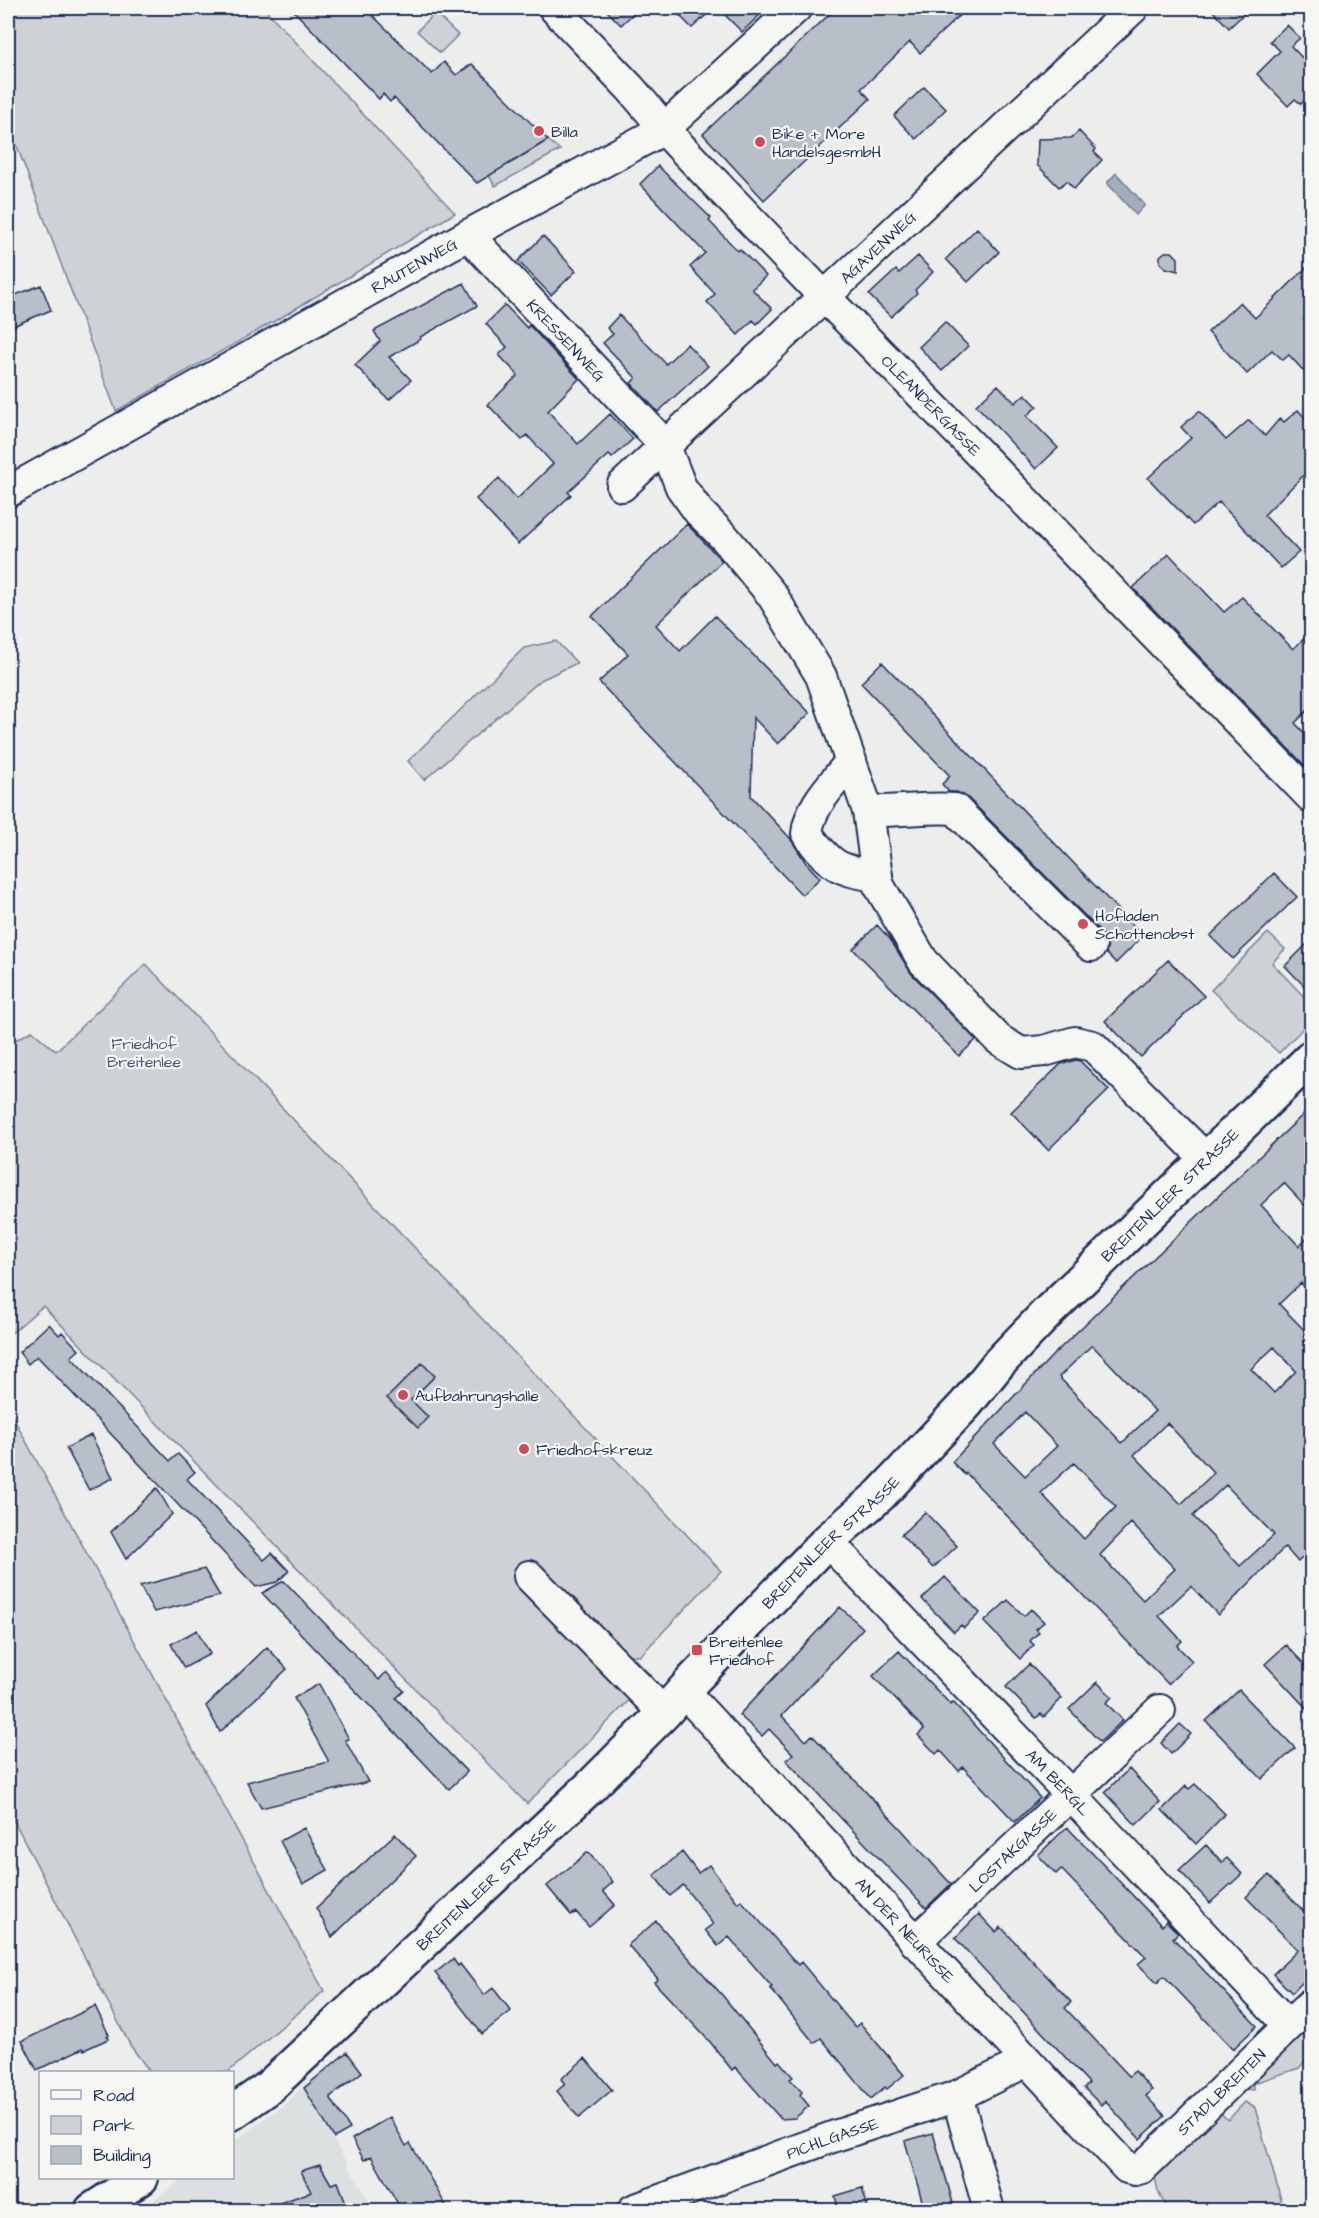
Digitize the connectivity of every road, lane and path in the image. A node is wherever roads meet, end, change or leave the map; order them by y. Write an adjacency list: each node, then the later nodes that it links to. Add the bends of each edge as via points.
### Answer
1 (554, 8): 4 (street, OLEANDERGASSE)
2 (796, 8): 4 (street, RAUTENWEG)
3 (1133, 8): 6 (street, AGAVENWEG)
4 (664, 129): 5 (street, RAUTENWEG); 6 (street, OLEANDERGASSE)
5 (468, 235): 7 (street, KRESSENWEG); 9 (street, RAUTENWEG)
6 (824, 296): 7 (street, AGAVENWEG); 11 (street, OLEANDERGASSE)
7 (664, 444): 8 (street, AGAVENWEG); 10 (street, via 681,488 772,595 821,676)
8 (622, 486)
9 (8, 492)
10 (851, 761): 12 (street); 13 (street, via 814,809 807,834 824,856 846,871)
11 (1311, 798)
12 (868, 811): 13 (street); 14 (street, via 955,809)
13 (877, 876): 16 (street, via 891,909 923,961 998,1039 1021,1053 1075,1042 1093,1046)
14 (1091, 946)
15 (1311, 1057): 16 (main road, BREITENLEER STRASSE)
16 (1206, 1160): 17 (main road, BREITENLEER STRASSE, via 1032,1329 880,1495)
17 (827, 1541): 19 (main road, BREITENLEER STRASSE); 21 (street, AM BERGL)
18 (530, 1576): 19 (street, AN DER NEURISSE)
19 (674, 1702): 22 (street, AN DER NEURISSE); 27 (main road, BREITENLEER STRASSE, via 592,1785 268,2088)
20 (1160, 1710): 21 (street, LOSTAKGASSE)
21 (1070, 1794): 22 (street, LOSTAKGASSE); 24 (street, AM BERGL)
22 (915, 1942): 25 (street, AN DER NEURISSE)
23 (1311, 2003): 24 (street, STADLBREITEN)
24 (1288, 2025): 28 (street, STADLBREITEN, via 1142,2168)
25 (1027, 2061): 26 (street, PICHLGASSE); 28 (street, AN DER NEURISSE)
26 (957, 2096): 31 (street, PICHLGASSE, via 835,2136); 32 (street)
27 (234, 2112)
28 (1127, 2168)
29 (140, 2179): 30 (main road)
30 (93, 2211)
31 (633, 2211)
32 (989, 2211)

